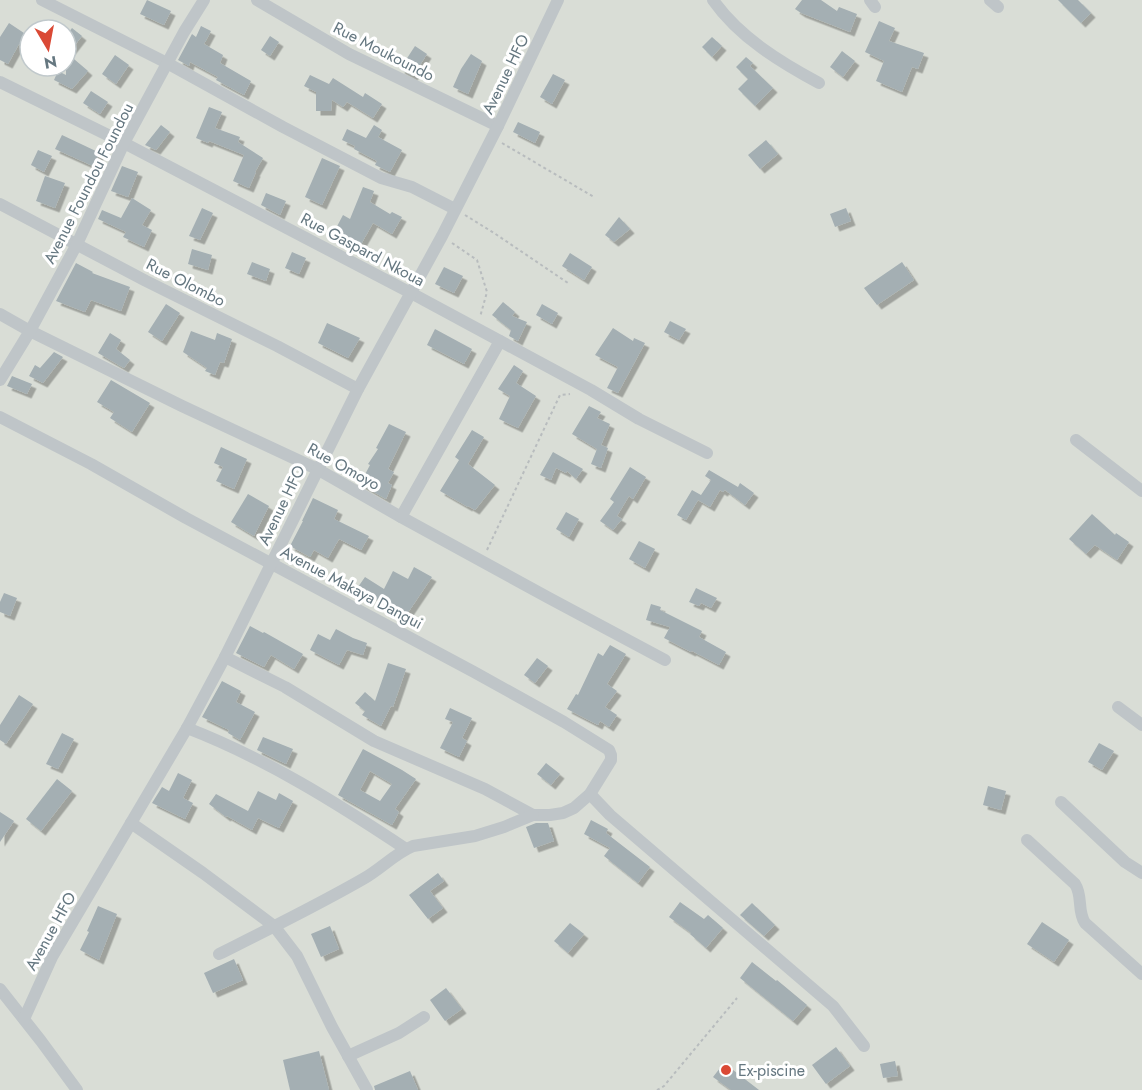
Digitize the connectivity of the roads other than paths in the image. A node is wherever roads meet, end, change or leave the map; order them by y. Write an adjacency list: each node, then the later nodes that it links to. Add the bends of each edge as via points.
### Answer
1 (42, 0): 6 (street)
2 (204, 0): 6 (street, Avenue Foundou Foundou)
3 (257, 0): 9 (street, Rue Moukoundo)
4 (558, 0): 9 (street, Avenue HFO)
5 (714, 0): 8 (street, via 752,40 786,66)
6 (167, 63): 10 (street, Avenue Foundou Foundou); 12 (street, via 381,178 412,187)
7 (0, 82): 10 (street, Rue Gaspard Nkoua)
8 (819, 83)
9 (495, 131): 12 (street, Avenue HFO)
10 (124, 143): 13 (street, Avenue Foundou Foundou); 14 (street, Rue Gaspard Nkoua)
11 (0, 204): 13 (street, Rue Olombo)
12 (455, 209): 14 (street, Avenue HFO)
13 (77, 244): 16 (street, Avenue Foundou Foundou); 19 (street, Rue Olombo)
14 (411, 293): 17 (street, Rue Gaspard Nkoua); 19 (street, Avenue HFO)
15 (0, 314): 16 (street, Rue Omoyo)
16 (30, 331): 18 (street, Avenue Foundou Foundou); 23 (street, Rue Omoyo)
17 (500, 341): 22 (street, Rue Gaspard Nkoua); 25 (street)
18 (0, 380)
19 (358, 389): 23 (street, Avenue HFO)
20 (0, 417): 26 (street, Avenue Makaya Dangui)
21 (1076, 440): 24 (street)
22 (707, 453)
23 (317, 469): 25 (street, Rue Omoyo); 26 (street, Avenue HFO)
24 (1142, 492)
25 (401, 517): 28 (street, Rue Omoyo)
26 (271, 562): 27 (street, Avenue HFO); 32 (street, Avenue Makaya Dangui, via 609,750 611,760)
27 (225, 657): 31 (street, Avenue HFO); 34 (street, via 285,687 374,741)
28 (665, 660)
29 (1118, 707): 30 (street)
30 (1142, 725)
31 (187, 728): 35 (street, Avenue HFO); 37 (street, via 224,742 282,773)
32 (590, 795): 34 (street, via 562,813); 45 (street, via 832,1006)
33 (1061, 802): 38 (street)
34 (533, 815): 37 (street, via 475,836)
35 (131, 823): 39 (street); 44 (street, Avenue HFO, via 52,957)
36 (1027, 840): 41 (street, via 1075,884 1085,924)
37 (406, 849): 39 (street, via 377,872)
38 (1142, 873)
39 (274, 927): 40 (street); 46 (street, via 297,956)
40 (219, 954)
41 (1142, 974)
42 (0, 989): 44 (street)
43 (424, 1017): 46 (street)
44 (24, 1019): 47 (street)
45 (864, 1046)
46 (348, 1056): 48 (street)
47 (77, 1090)
48 (367, 1090)

